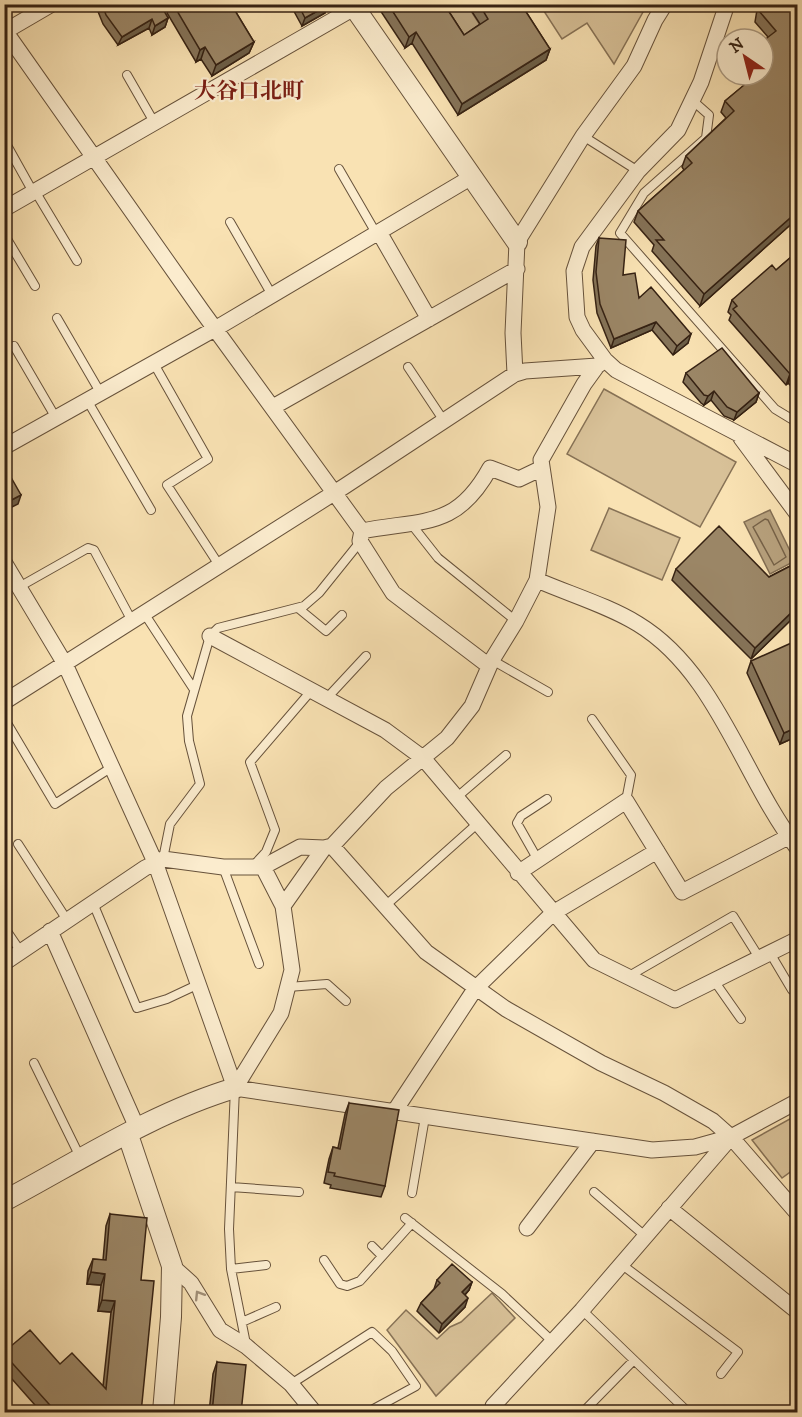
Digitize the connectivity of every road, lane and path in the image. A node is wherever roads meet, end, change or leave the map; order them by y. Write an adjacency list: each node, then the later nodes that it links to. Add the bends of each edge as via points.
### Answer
1 (52, 4): 5 (street)
2 (665, 4): 9 (street, via 634,66)
3 (727, 4): 7 (street)
4 (353, 6): 8 (street); 14 (street)
5 (5, 32): 11 (street)
6 (127, 75): 8 (lane)
7 (692, 100): 13 (street, via 678,130); 37 (lane, via 709,115 706,138 644,193 621,233 775,409)
8 (153, 122): 11 (street)
9 (583, 136): 13 (lane); 20 (street)
10 (4, 140): 15 (lane)
11 (94, 156): 15 (street); 27 (street)
12 (339, 169): 18 (lane)
13 (638, 171): 30 (street, via 582,247 574,271 577,317)
14 (470, 178): 18 (street); 20 (street)
15 (34, 192): 16 (street); 21 (lane)
16 (4, 209)
17 (230, 222): 24 (lane)
18 (377, 232): 24 (street); 26 (street)
19 (4, 234): 23 (lane)
20 (518, 242): 22 (street)
21 (77, 261)
22 (518, 269): 26 (street); 32 (street, via 513,333)
23 (35, 286)
24 (272, 295): 27 (street)
25 (57, 318): 33 (lane)
26 (429, 319): 34 (street)
27 (215, 328): 29 (street); 34 (street)
28 (14, 346): 35 (lane)
29 (153, 362): 33 (street); 48 (lane, via 208,459 167,485)
30 (601, 363): 32 (street); 38 (street); 41 (street, via 545,450)
31 (408, 367): 36 (lane)
32 (515, 374): 36 (street)
33 (94, 396): 35 (street); 43 (lane)
34 (273, 407): 42 (street)
35 (56, 418): 39 (street)
36 (444, 421): 42 (street)
37 (798, 423)
38 (740, 435): 40 (street); 44 (street)
39 (4, 447)
40 (798, 465)
41 (542, 468): 45 (street, via 519,479 490,468 466,502 437,519); 49 (street, via 548,507)
42 (334, 493): 46 (street); 48 (street)
43 (151, 510)
44 (798, 515)
45 (412, 525): 46 (street); 54 (lane, via 438,558)
46 (361, 536): 51 (lane, via 319,593); 57 (street, via 393,593)
47 (5, 565): 50 (street)
48 (219, 565): 53 (street)
49 (537, 580): 54 (street); 73 (street, via 637,624 693,674)
50 (19, 587): 53 (lane, via 88,548 94,550); 58 (street)
51 (298, 609): 52 (lane, via 326,631); 55 (lane, via 218,628)
52 (342, 615)
53 (138, 617): 58 (street); 59 (lane)
54 (516, 621): 57 (street)
55 (210, 636): 59 (lane); 60 (street)
56 (366, 656): 62 (lane)
57 (490, 663): 61 (lane); 67 (street, via 472,706 447,738)
58 (65, 664): 63 (street); 68 (street)
59 (193, 688): 77 (lane, via 187,716 200,784 170,824)
60 (311, 691): 62 (street); 80 (lane, via 250,762 276,830)
61 (548, 692)
62 (326, 699): 67 (street, via 385,730)
63 (4, 702)
64 (4, 718): 68 (lane, via 55,804)
65 (592, 719): 71 (lane, via 632,775)
66 (506, 755): 69 (lane)
67 (423, 758): 69 (street); 75 (street, via 386,788)
68 (112, 767): 77 (street)
69 (456, 798): 72 (street)
70 (547, 799): 78 (lane, via 517,823)
71 (626, 801): 76 (street); 78 (street)
72 (477, 824): 81 (street); 84 (lane)
73 (793, 843): 76 (street, via 682,892)
74 (18, 844): 86 (lane)
75 (328, 847): 80 (street, via 300,847); 83 (street); 84 (street)
76 (657, 851): 85 (street)
77 (159, 860): 79 (street); 82 (street); 96 (street)
78 (538, 860): 81 (street)
79 (224, 867): 80 (street); 93 (lane)
80 (258, 867): 83 (street)
81 (518, 873): 85 (street)
82 (93, 903): 86 (street); 96 (lane, via 137,1008)
83 (283, 906): 97 (street, via 292,970)
84 (385, 906): 98 (street, via 426,952)
85 (553, 914): 94 (street, via 594,960); 98 (street)
86 (67, 920): 88 (street)
87 (4, 927): 90 (lane)
88 (50, 931): 90 (street); 107 (street)
89 (798, 939): 91 (street)
90 (21, 952): 92 (street)
91 (765, 956): 94 (lane, via 733,916); 95 (street); 99 (lane)
92 (4, 963)
93 (259, 964)
94 (627, 977): 95 (street, via 675,1000)
95 (715, 982): 101 (lane)
96 (199, 984): 103 (street)
97 (288, 987): 100 (lane, via 327,984); 103 (street, via 281,1013)
98 (475, 989): 105 (street); 108 (street, via 601,1063 704,1116)
99 (792, 990)
100 (346, 1001)
101 (741, 1019)
102 (34, 1063): 110 (lane)
103 (235, 1088): 105 (street); 107 (street, via 208,1096); 111 (lane)
104 (798, 1101): 108 (street)
105 (394, 1112): 106 (street)
106 (425, 1117): 109 (street); 114 (lane)
107 (133, 1132): 110 (street); 125 (street)
108 (731, 1137): 109 (street, via 695,1147 652,1150); 116 (street); 117 (street)
109 (593, 1141): 118 (street)
110 (81, 1160): 115 (street)
111 (231, 1187): 112 (lane); 126 (lane)
112 (298, 1192)
113 (594, 1192): 119 (lane)
114 (412, 1193)
115 (4, 1201)
116 (669, 1208): 119 (street); 129 (street)
117 (798, 1214)
118 (527, 1228)
119 (645, 1236): 123 (street)
120 (372, 1246): 121 (lane)
121 (382, 1256): 122 (lane, via 360,1281 347,1286 340,1284); 131 (lane, via 409,1220 502,1294)
122 (324, 1260)
123 (621, 1264): 128 (street); 134 (lane, via 738,1352)
124 (266, 1265): 126 (lane)
125 (172, 1266): 132 (street, one-way to 125, via 220,1330 191,1283); 137 (street)
126 (231, 1269): 130 (lane)
127 (276, 1307): 130 (lane)
128 (582, 1310): 131 (street); 133 (lane)
129 (798, 1312)
130 (242, 1322): 132 (lane)
131 (552, 1341): 136 (street)
132 (246, 1346): 135 (street)
133 (634, 1360): 140 (lane); 141 (lane)
134 (721, 1374)
135 (291, 1384): 138 (street); 139 (lane, via 372,1332 392,1351 416,1386)
136 (494, 1410)
137 (163, 1413)
138 (314, 1413)
139 (368, 1413)
140 (583, 1413)
141 (688, 1413)

